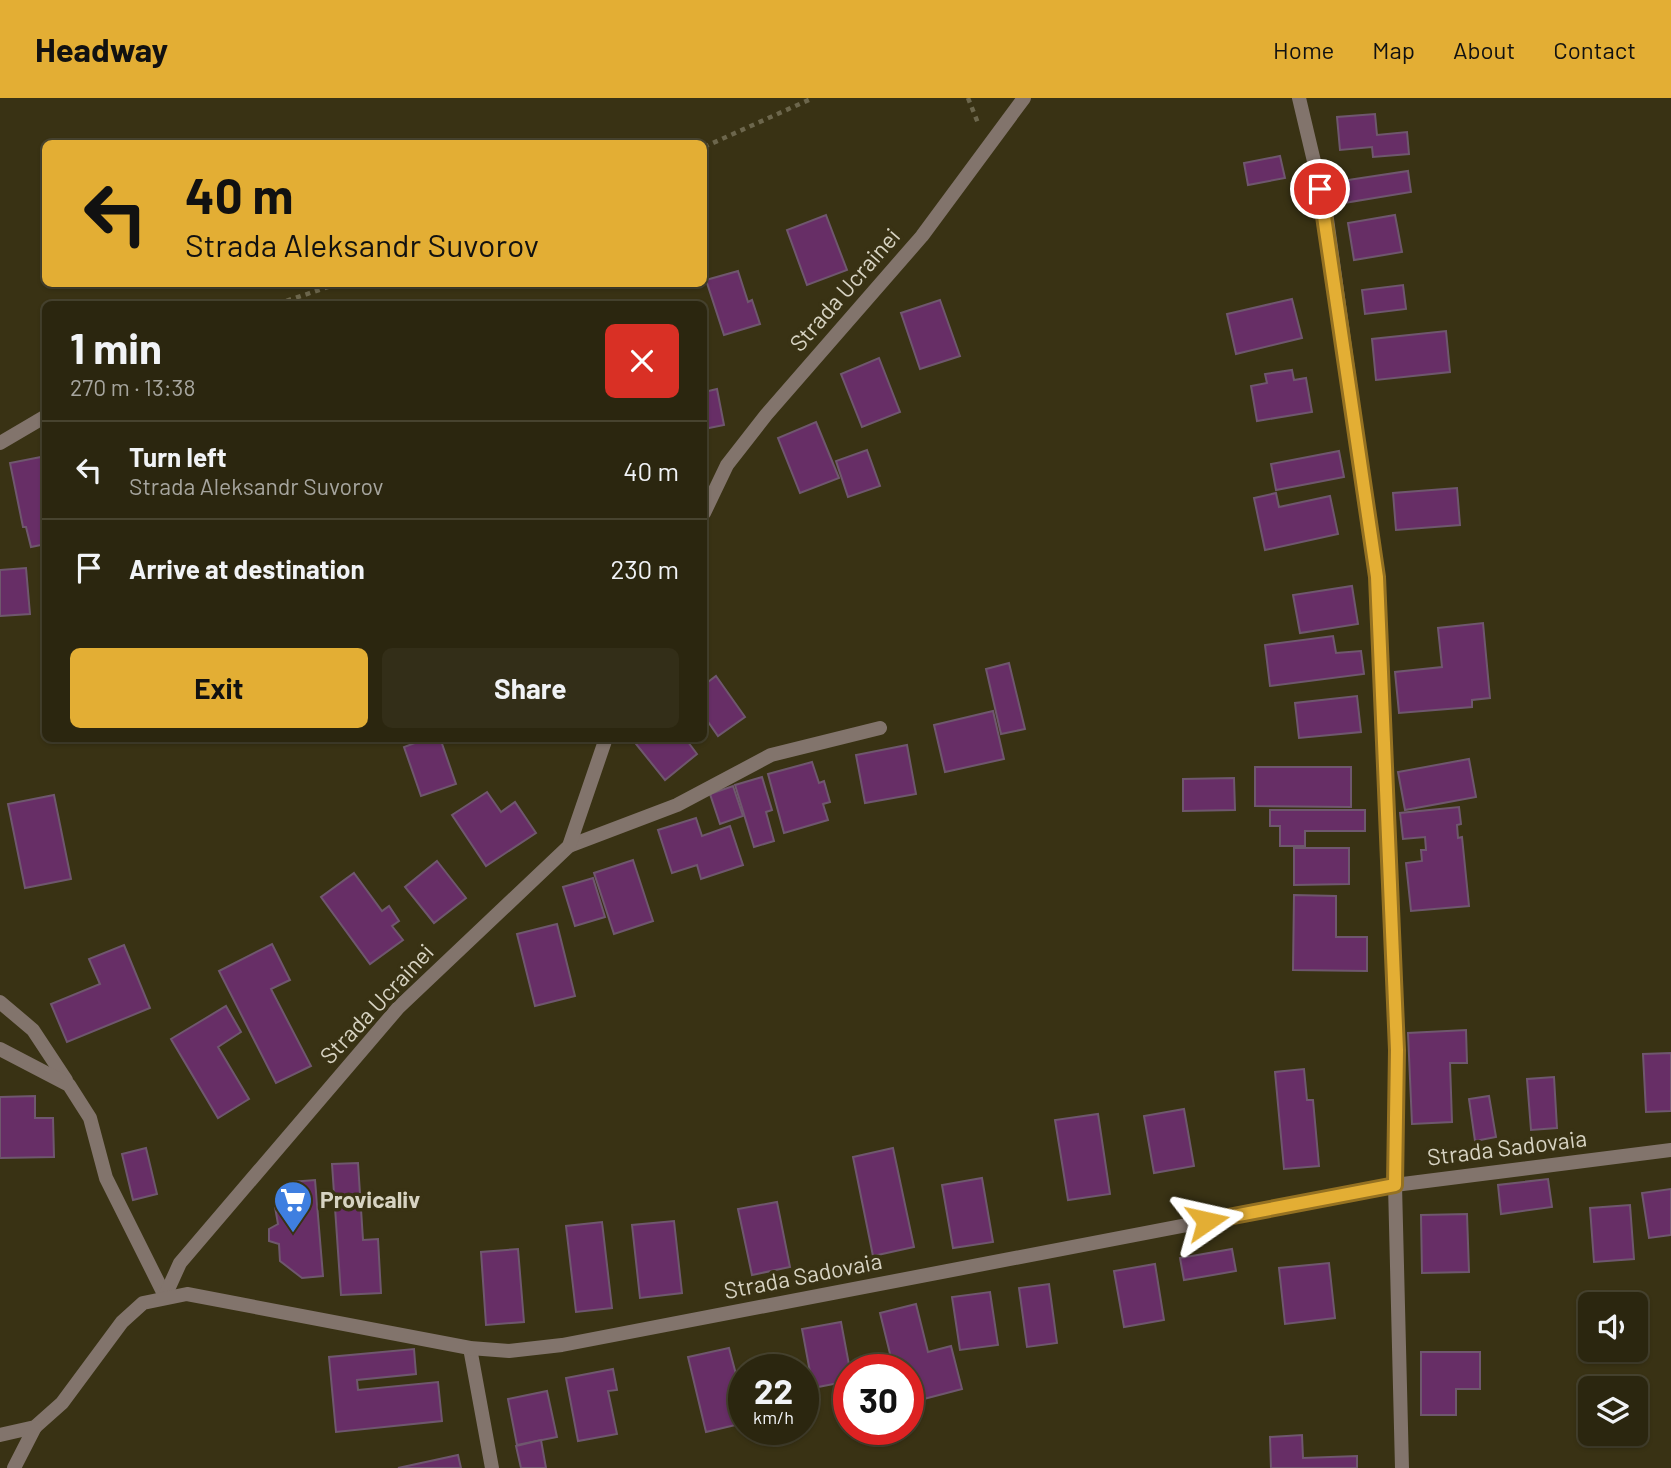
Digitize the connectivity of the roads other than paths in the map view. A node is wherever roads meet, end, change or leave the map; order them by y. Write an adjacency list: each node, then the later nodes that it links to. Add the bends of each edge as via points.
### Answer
1 (1024, 98): 5 (street, Strada Ucrainei, via 922,236 735,455)
2 (1299, 98): 13 (street, via 1326,212 1377,577 1397,1050)
3 (42, 418): 4 (street)
4 (0, 443)
5 (707, 507)
6 (880, 727): 8 (street, via 771,755 677,804)
7 (605, 742): 8 (street, Strada Ucrainei)
8 (569, 846): 14 (street, Strada Ucrainei, via 398,1008 180,1263)
9 (0, 1002): 11 (street, via 33,1030)
10 (0, 1049): 11 (street)
11 (69, 1084): 14 (street, via 90,1118 106,1178)
12 (1671, 1150): 13 (street, Strada Sadovaia)
13 (1395, 1185): 15 (street, Strada Sadovaia, via 562,1345 509,1351); 20 (street)
14 (165, 1296): 15 (street, Strada Sadovaia, via 187,1294); 16 (street, Strada Sadovaia, via 143,1303 122,1322 62,1403)
15 (470, 1348): 19 (street)
16 (35, 1427): 17 (street, Strada Sadovaia); 18 (street)
17 (0, 1435)
18 (14, 1468)
19 (492, 1468)
20 (1402, 1468)

